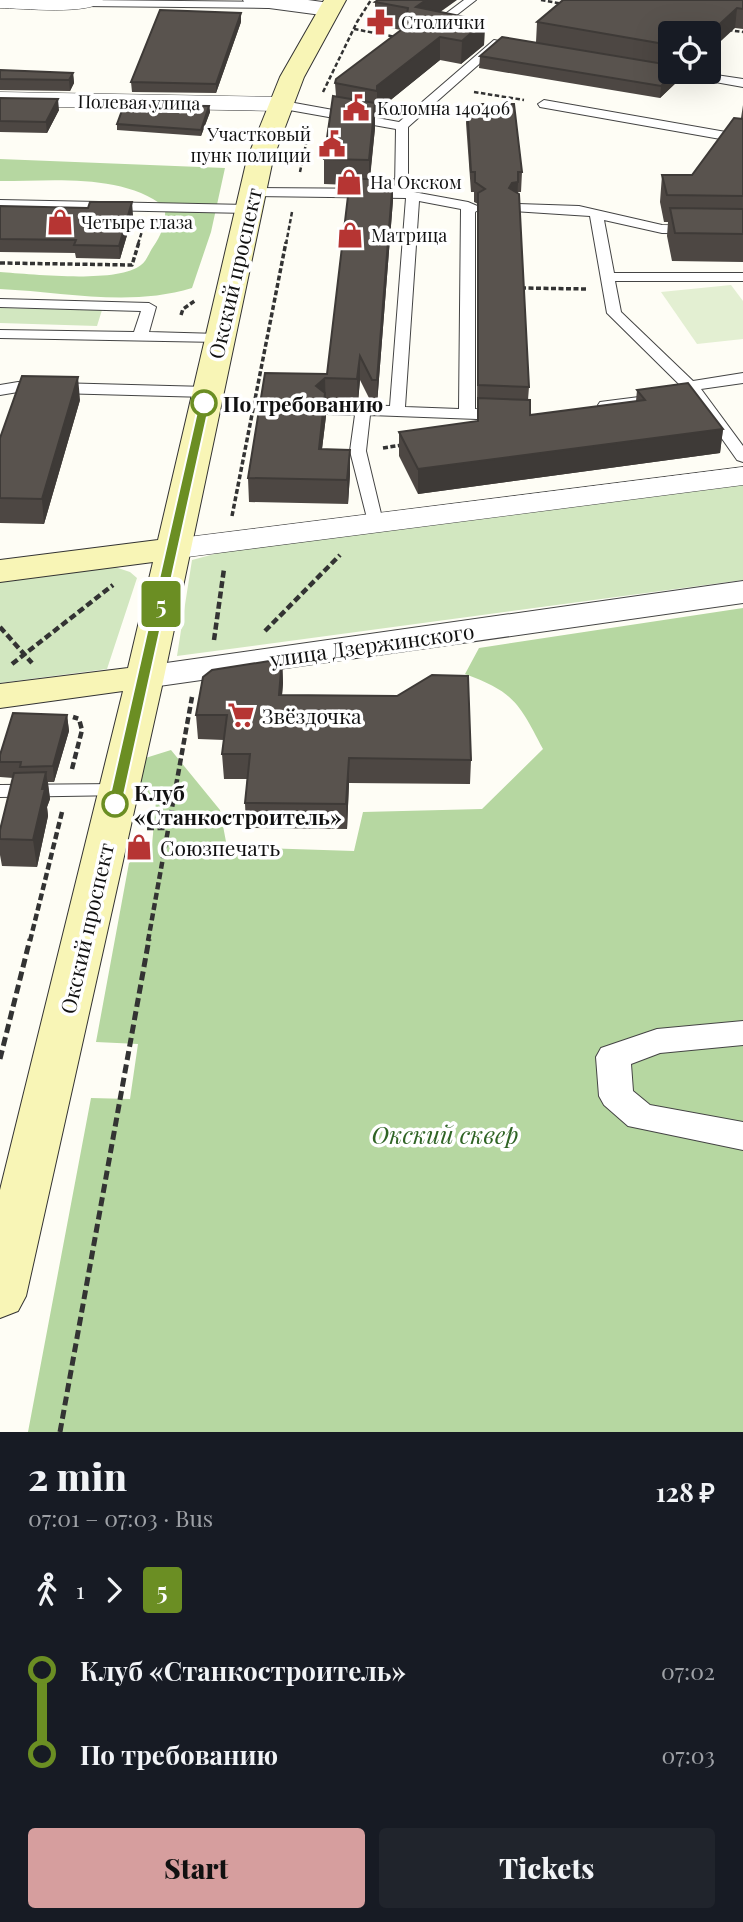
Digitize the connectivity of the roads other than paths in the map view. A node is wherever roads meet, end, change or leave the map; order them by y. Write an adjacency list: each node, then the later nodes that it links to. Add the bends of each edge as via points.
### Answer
1 (254, 0): 6 (street)
2 (471, 0): 7 (lane, via 432,30)
3 (88, 1): 4 (street); 6 (lane)
4 (0, 2)
5 (332, 4): 6 (street); 12 (main road, Окский проспект, via 302,52)
6 (281, 5)
7 (445, 32)
8 (485, 39): 14 (lane, via 503,42)
9 (721, 79): 10 (lane)
10 (743, 83)
11 (0, 99): 12 (street, Полевая улица)
12 (278, 104): 14 (lane); 17 (main road, Окский проспект)
13 (544, 104): 15 (lane)
14 (402, 126): 16 (lane)
15 (743, 139)
16 (407, 195): 17 (lane, via 296,192); 34 (lane); 35 (lane, via 471,207)
17 (250, 200): 18 (lane, via 148,206); 27 (main road, Окский проспект)
18 (0, 204)
19 (517, 208): 20 (lane)
20 (596, 214): 21 (lane, via 662,229); 23 (lane)
21 (743, 230)
22 (743, 278): 23 (lane)
23 (609, 283): 30 (lane, via 614,313)
24 (0, 303): 26 (lane, via 149,307)
25 (0, 334): 26 (lane)
26 (140, 337): 27 (lane)
27 (219, 338): 31 (main road, Окский проспект)
28 (743, 378): 30 (lane)
29 (0, 390): 31 (lane)
30 (694, 390): 37 (lane, via 606,405 615,420); 38 (lane)
31 (219, 399): 41 (main road, Окский проспект)
32 (327, 409): 33 (lane)
33 (363, 410): 34 (lane); 40 (lane, via 359,451)
34 (397, 411): 35 (lane)
35 (467, 414): 36 (lane)
36 (521, 416)
37 (588, 419)
38 (743, 457)
39 (743, 476): 40 (street)
40 (375, 522): 41 (street)
41 (156, 551): 42 (main road); 44 (main road, Окский проспект)
42 (0, 571)
43 (743, 592): 44 (street, улица Дзержинского)
44 (145, 677): 45 (main road, улица Дзержинского); 46 (main road, Окский проспект)
45 (4, 681)
46 (118, 790): 47 (lane); 50 (main road, Окский проспект)
47 (0, 791)
48 (743, 1034): 49 (street, via 657,1041 613,1057 616,1096 640,1117)
49 (743, 1136)
50 (0, 1296)

